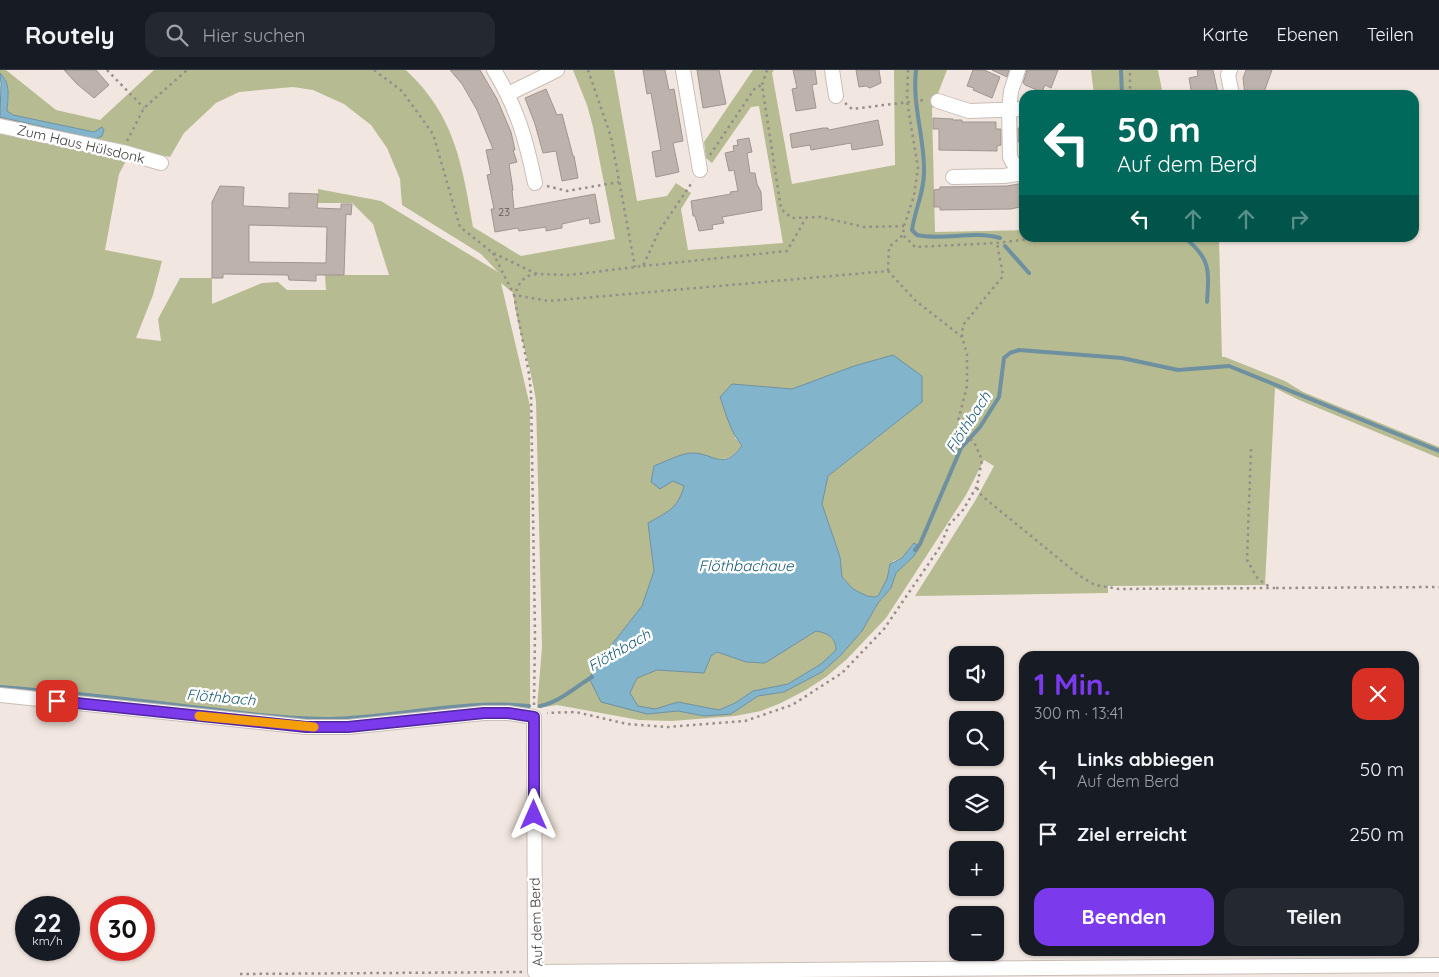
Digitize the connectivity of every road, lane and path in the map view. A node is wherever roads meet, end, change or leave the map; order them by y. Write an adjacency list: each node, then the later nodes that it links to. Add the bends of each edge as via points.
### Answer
1 (107, 70): 22 (path)
2 (187, 70): 22 (path)
3 (374, 70): 39 (path, via 402,91 432,134 460,227)
4 (494, 70): 17 (street)
5 (557, 70): 17 (street)
6 (588, 70): 32 (path, via 611,136)
7 (683, 70): 28 (street)
8 (767, 70): 14 (path)
9 (832, 70): 18 (street)
10 (908, 70): 20 (path)
11 (1018, 70): 24 (street)
12 (1130, 70): 15 (path)
13 (1230, 70): 16 (street)
14 (762, 84): 28 (path, via 755,88); 34 (path, via 781,208 792,218)
15 (1130, 90)
16 (1231, 90)
17 (508, 94): 33 (street, via 522,128)
18 (836, 96): 20 (path, via 852,109)
19 (922, 100): 20 (path)
20 (909, 101): 35 (path, via 918,168 914,196)
21 (938, 101): 24 (street, via 969,111)
22 (144, 108): 26 (path)
23 (1019, 109): 24 (street)
24 (1009, 110): 29 (street, via 1010,157)
25 (0, 126): 26 (street, Zum Haus Hülsdonk)
26 (123, 152): 27 (street, Zum Haus Hülsdonk)
27 (161, 162)
28 (700, 170): 40 (path, via 659,231)
29 (1019, 171)
30 (1019, 174): 31 (street)
31 (953, 177)
32 (619, 182): 33 (path, via 567,191); 41 (path)
33 (535, 183)
34 (806, 217): 35 (path, via 864,227); 40 (path, via 787,252)
35 (904, 226): 36 (path)
36 (903, 235): 38 (path, via 915,247); 42 (path, via 889,246)
37 (1019, 240): 38 (path)
38 (996, 243): 45 (path, via 1003,276 963,324)
39 (493, 253): 43 (path); 44 (path)
40 (643, 266): 41 (path)
41 (635, 267): 43 (path, via 570,275)
42 (888, 271): 44 (path, via 549,301); 45 (path, via 916,301)
43 (538, 274): 44 (path, via 521,281)
44 (514, 295): 51 (path, via 531,393)
45 (962, 337): 47 (path, via 967,386 958,421 962,432 974,442 982,460)
46 (1251, 449): 49 (path, via 1248,560 1258,579)
47 (977, 486): 49 (path, via 982,496 1095,585 1120,589); 52 (path, via 884,629 842,673 792,705 745,721 668,727 627,724 576,712)
48 (1439, 587): 49 (path)
49 (1275, 588)
50 (0, 695): 54 (street, Auf dem Berd, via 306,727 348,727 484,713 534,717)
51 (534, 702)
52 (544, 713)
53 (1439, 965): 54 (street, Auf dem Berd)
54 (535, 972): 55 (path)
55 (240, 974)

